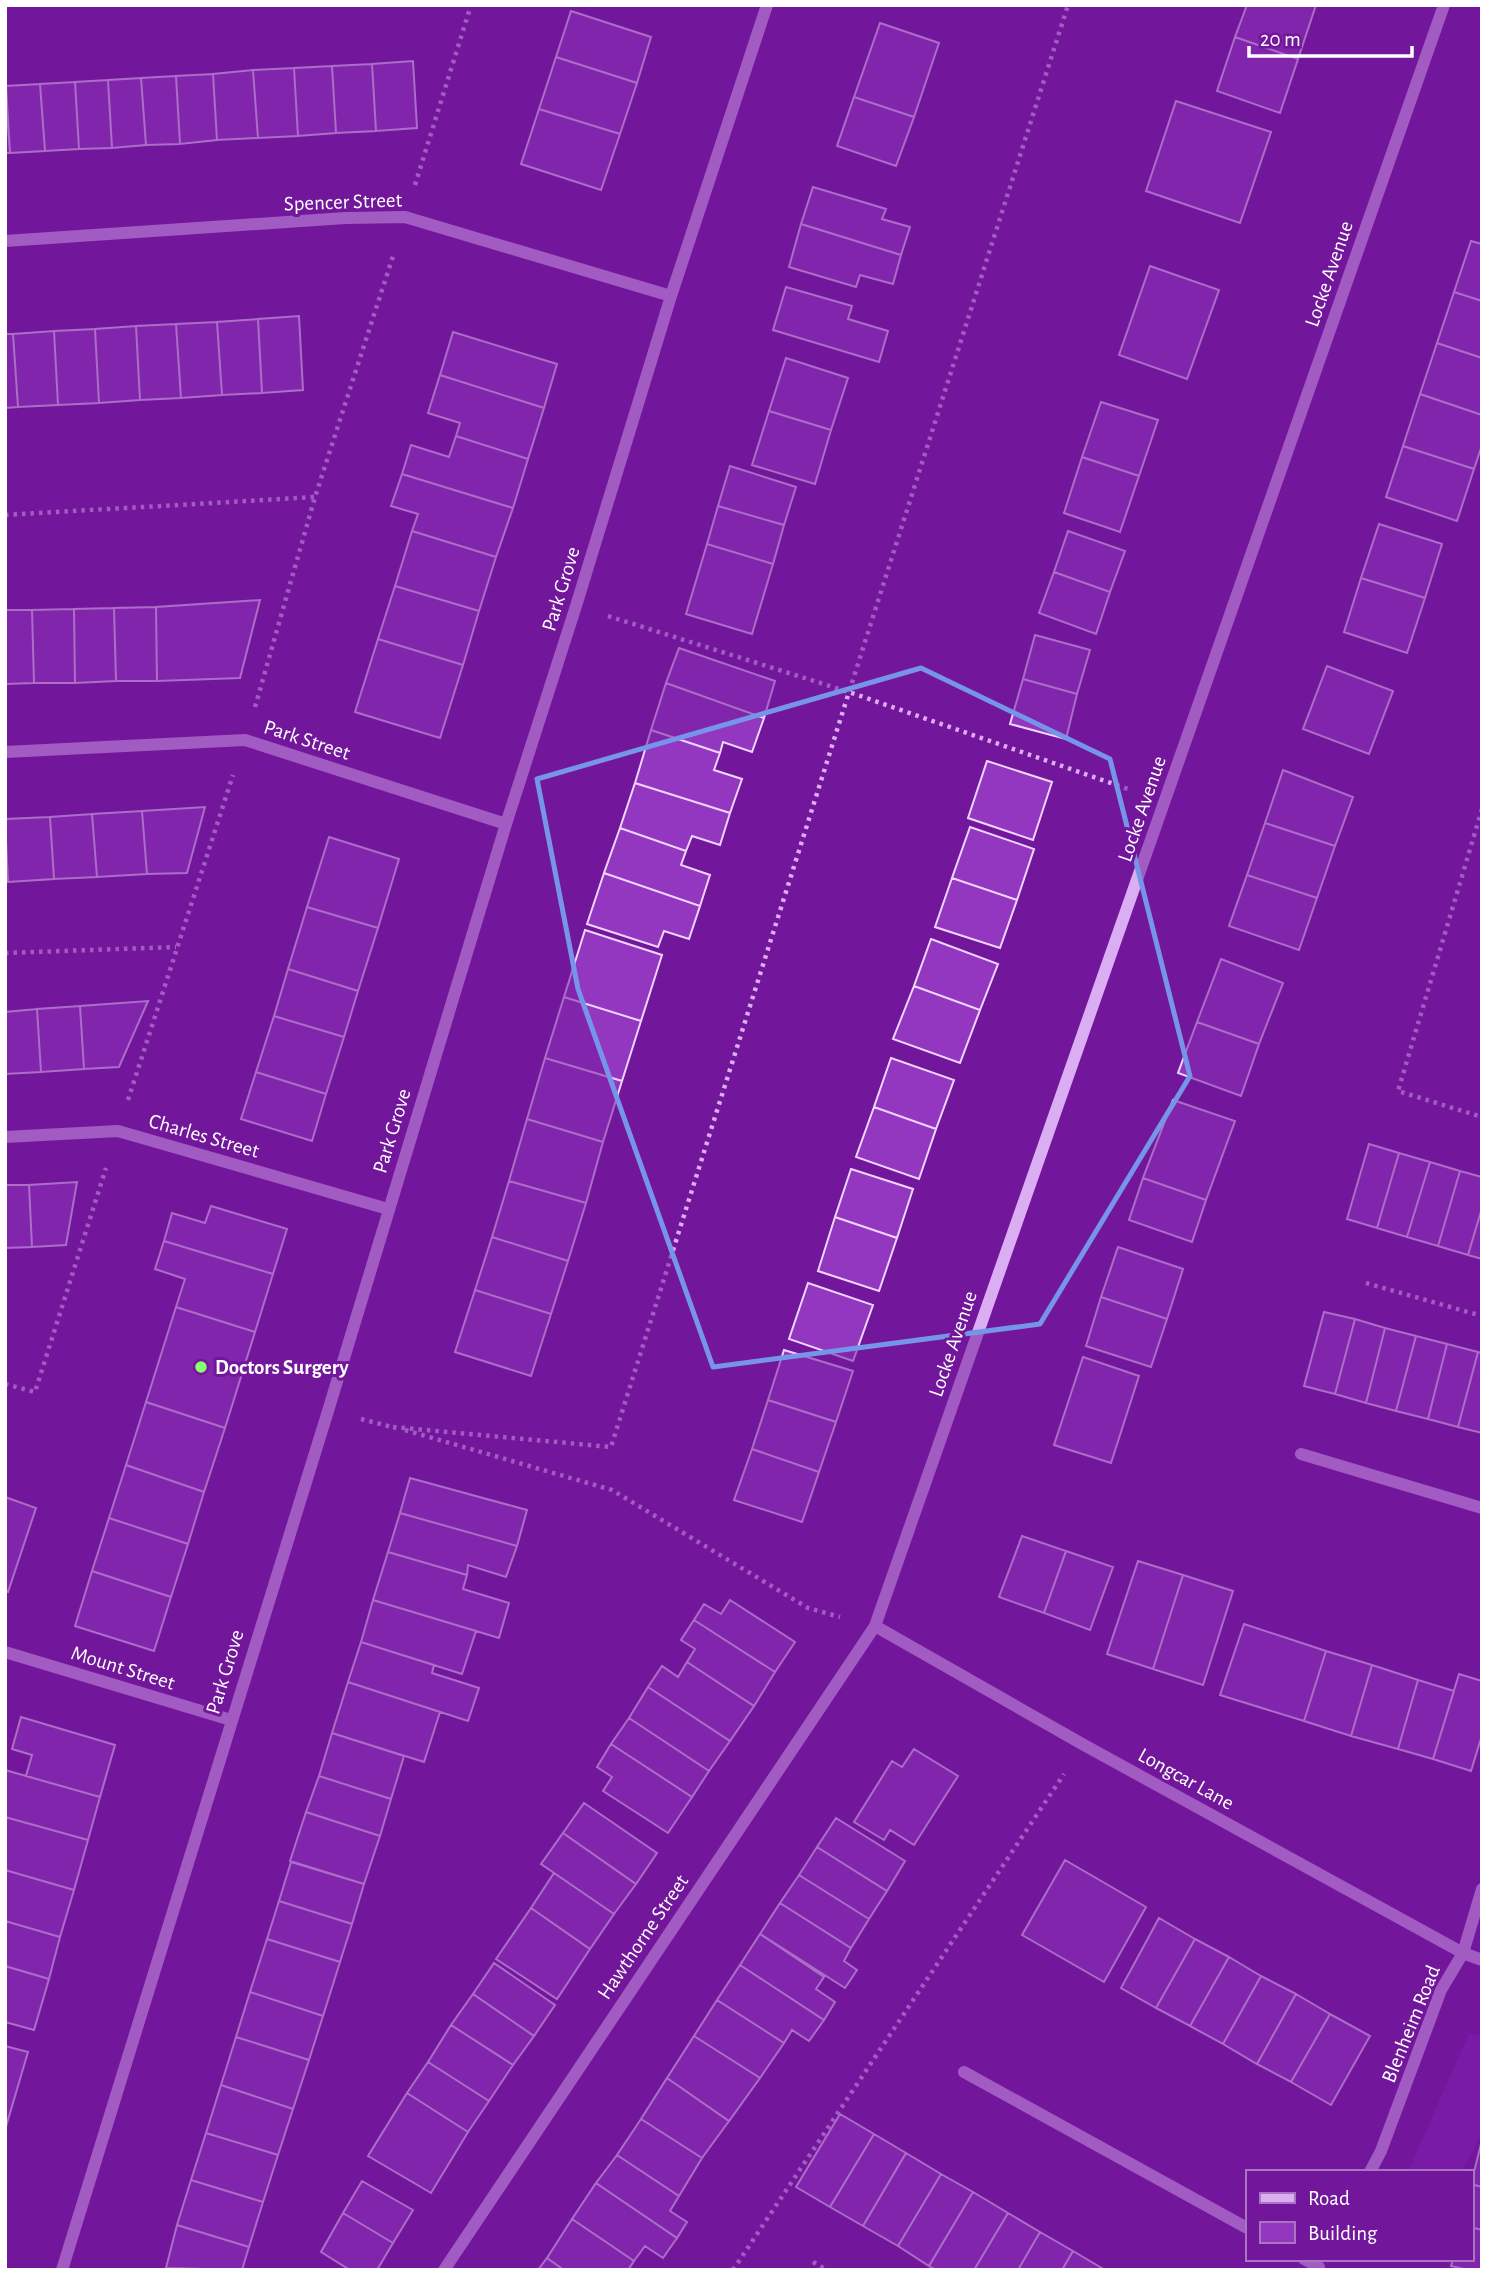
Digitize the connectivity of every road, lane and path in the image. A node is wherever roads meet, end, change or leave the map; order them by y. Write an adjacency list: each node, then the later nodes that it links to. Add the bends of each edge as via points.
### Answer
1 (767, 5): 5 (street, Park Grove)
2 (1068, 5): 9 (path)
3 (1444, 5): 11 (street, Locke Avenue)
4 (5, 241): 5 (street, Spencer Street, via 405,217)
5 (671, 296): 8 (street, Park Grove)
6 (315, 497): 7 (path)
7 (5, 515)
8 (576, 606): 9 (path); 13 (street, Park Grove)
9 (849, 692): 11 (path); 22 (path, via 611,1447)
10 (5, 752): 13 (street, Park Street, via 245,740)
11 (1165, 802): 25 (street, Locke Avenue)
12 (1482, 808): 16 (path, via 1398,1091)
13 (506, 824): 18 (street, Park Grove)
14 (176, 947): 15 (path)
15 (5, 953)
16 (1482, 1117)
17 (5, 1137): 18 (street, Charles Street, via 118,1131)
18 (388, 1209): 21 (street, Park Grove)
19 (1366, 1283): 20 (path)
20 (1482, 1316)
21 (328, 1411): 22 (path); 27 (street, Park Grove)
22 (393, 1427): 25 (path, via 612,1490 808,1608)
23 (1301, 1454): 24 (street)
24 (1482, 1508)
25 (875, 1626): 28 (street, Longcar Lane); 37 (street, Hawthorne Street)
26 (5, 1653): 27 (street, Mount Street)
27 (231, 1720): 36 (street, Park Grove)
28 (1084, 1745): 30 (street, Longcar Lane); 38 (path)
29 (1482, 1889): 30 (street, Blenheim Road)
30 (1463, 1953): 31 (street, Longcar Lane); 33 (street, Blenheim Road, via 1441,1990)
31 (1482, 1961)
32 (964, 2072): 34 (street)
33 (1371, 2170)
34 (1246, 2227)
35 (813, 2262): 39 (path)
36 (62, 2270)
37 (444, 2270)
38 (733, 2270)
39 (827, 2270)

